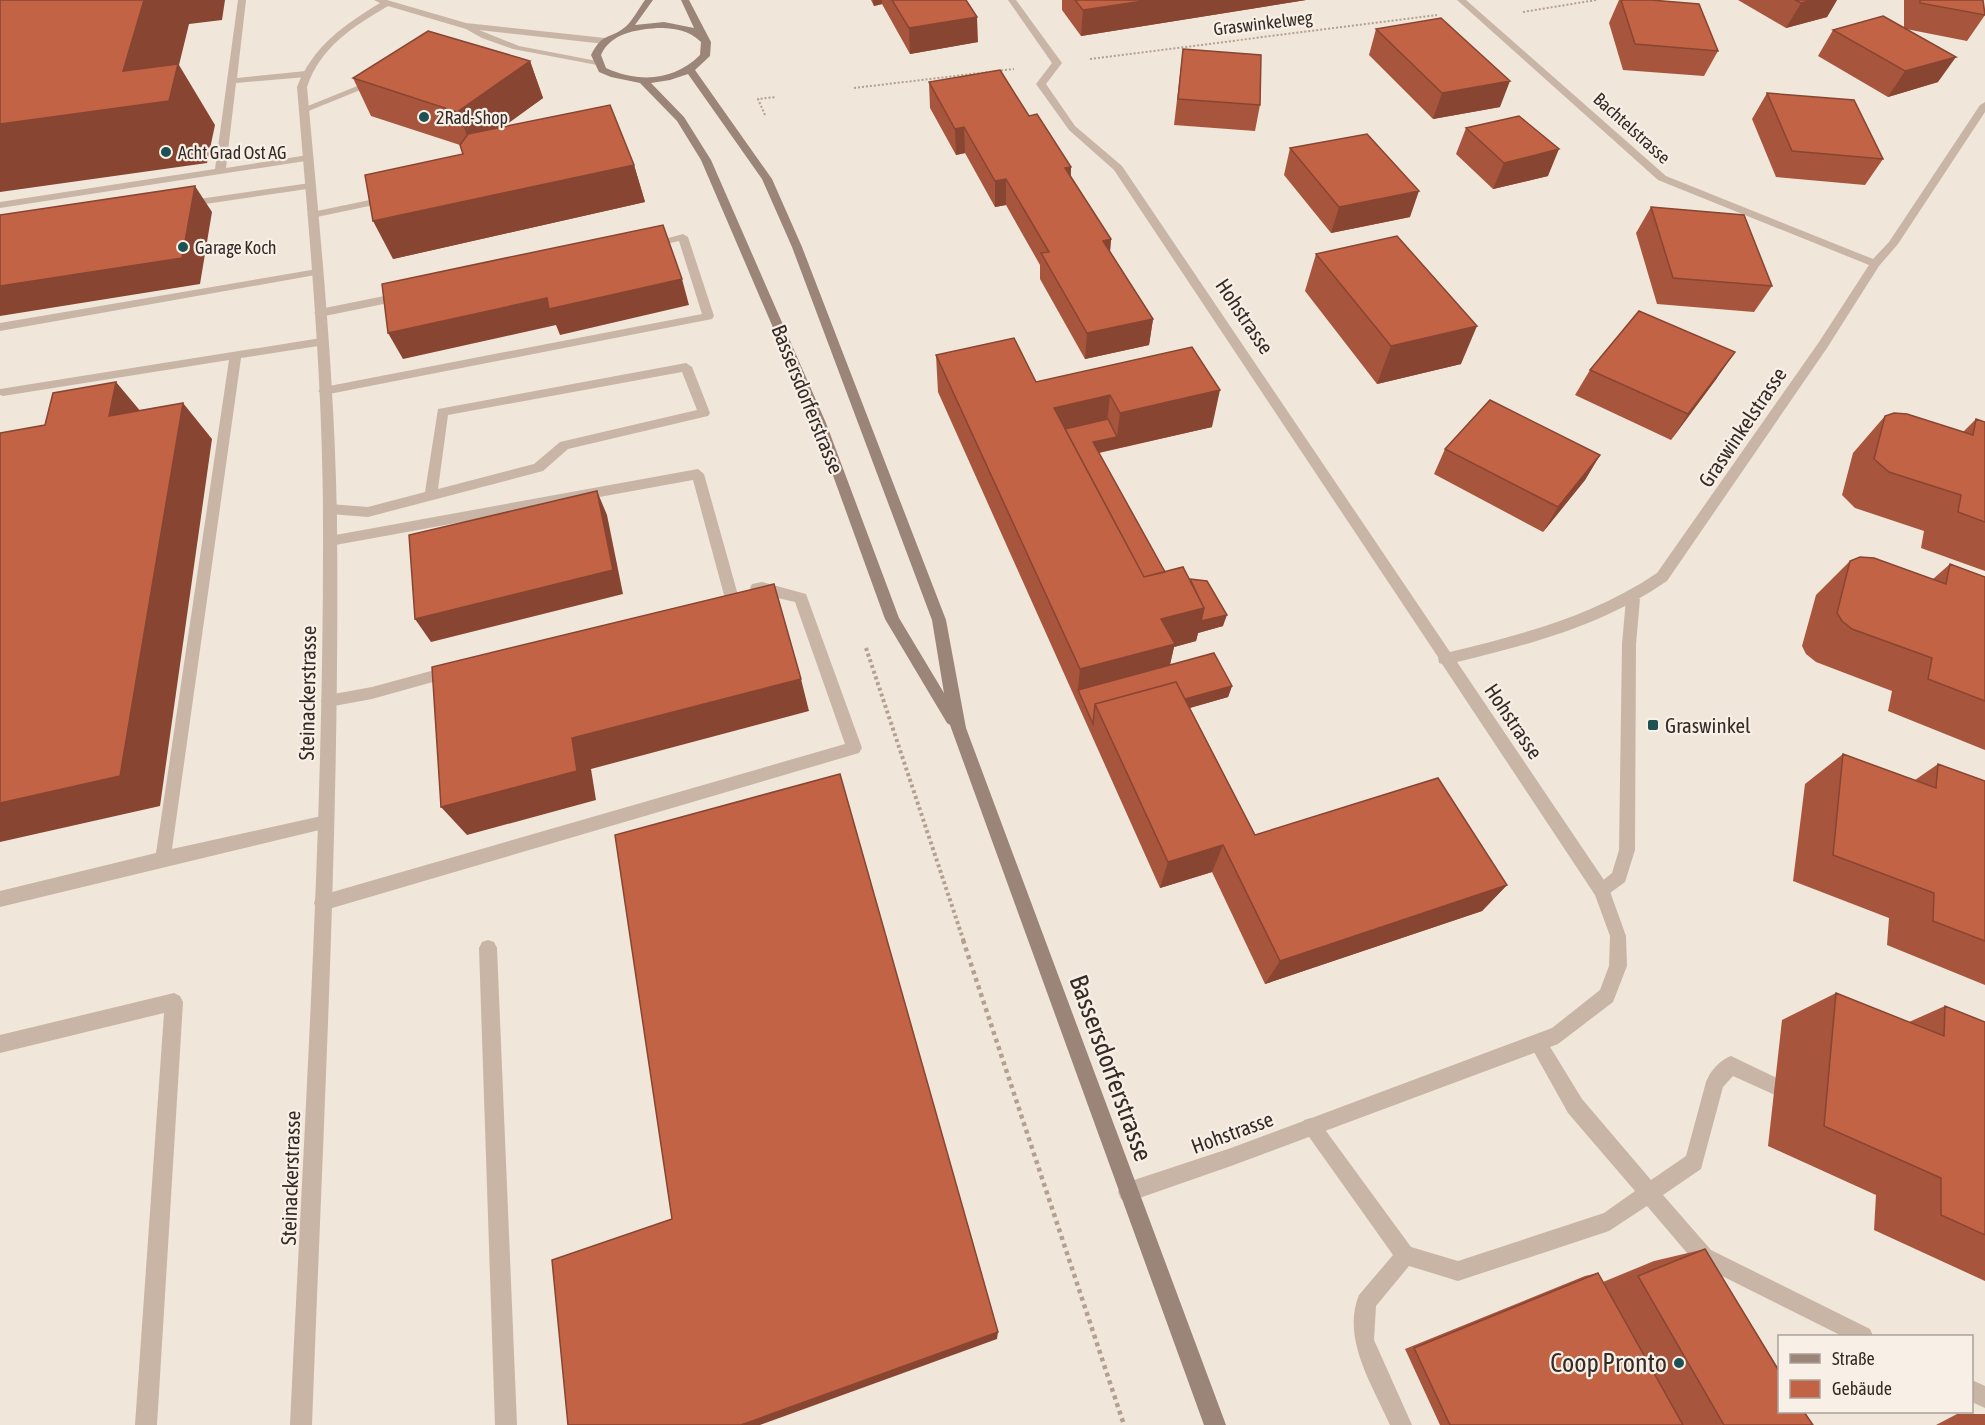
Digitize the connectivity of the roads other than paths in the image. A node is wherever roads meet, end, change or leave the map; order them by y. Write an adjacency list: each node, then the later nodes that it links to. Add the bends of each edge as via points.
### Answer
1 (242, 0): 15 (street)
2 (650, 0): 8 (main road)
3 (685, 0): 9 (main road)
4 (1012, 0): 42 (street, Hohstrasse, via 1057,63 1041,84 1072,128 1118,168)
5 (1461, 0): 29 (street, Bachtelstrasse, via 1662,178)
6 (382, 1): 7 (street); 13 (street, Steinackerstrasse, via 329,40)
7 (465, 26): 10 (street); 11 (street, via 492,42 541,55)
8 (627, 30): 9 (main road, via 671,25); 10 (main road)
9 (702, 36): 12 (main road, via 706,42 705,56)
10 (605, 41): 11 (main road, via 598,48)
11 (597, 62): 16 (main road, via 613,76)
12 (690, 70): 16 (main road); 45 (main road, Bassersdorferstrasse, via 767,179 796,246 939,620)
13 (306, 74): 15 (street); 18 (street, Steinackerstrasse)
14 (381, 80): 18 (street)
15 (231, 81): 20 (street)
16 (643, 81): 45 (main road, Bassersdorferstrasse, via 681,119 706,160 820,423 892,619)
17 (1985, 105): 29 (street, Graswinkelstrasse)
18 (303, 110): 19 (street, Steinackerstrasse)
19 (308, 158): 20 (street); 22 (street, Steinackerstrasse)
20 (220, 171): 24 (street)
21 (44, 186): 24 (street)
22 (310, 186): 26 (street); 27 (street, Steinackerstrasse)
23 (398, 197): 27 (street)
24 (40, 199): 25 (street)
25 (0, 205)
26 (176, 205)
27 (312, 215): 30 (street, Steinackerstrasse)
28 (637, 247): 36 (street, via 683,237 708,316)
29 (1875, 264): 41 (street, Graswinkelstrasse, via 1675,561 1662,578)
30 (317, 272): 32 (street, Steinackerstrasse); 33 (street)
31 (421, 293): 32 (street)
32 (320, 313): 34 (street, Steinackerstrasse)
33 (0, 327)
34 (321, 342): 35 (street); 36 (street, Steinackerstrasse)
35 (236, 354): 37 (street); 47 (street)
36 (324, 391): 39 (street, Steinackerstrasse)
37 (3, 392)
38 (431, 496): 38 (street, via 538,468 564,445 704,413 686,366 442,412); 39 (street, via 368,512)
39 (330, 509): 40 (street, Steinackerstrasse)
40 (330, 541): 44 (street, Steinackerstrasse); 50 (street, via 698,474 725,597 762,587 801,598 854,748)
41 (1634, 599): 42 (street, Graswinkelstrasse, via 1553,632); 48 (street, via 1629,644 1627,850 1619,877)
42 (1444, 659): 48 (street, Hohstrasse)
43 (465, 668): 44 (street, via 372,693)
44 (328, 700): 46 (street, Steinackerstrasse)
45 (958, 728): 56 (main road, Bassersdorferstrasse)
46 (326, 822): 47 (street); 50 (street, Steinackerstrasse)
47 (163, 859): 49 (street)
48 (1602, 891): 52 (street, Hohstrasse, via 1618,936 1618,966 1607,996 1558,1035)
49 (0, 899)
50 (322, 903): 63 (street, Steinackerstrasse)
51 (488, 948): 64 (street)
52 (1538, 1042): 55 (street, Hohstrasse); 57 (street, via 1575,1106)
53 (0, 1044): 62 (street, via 174,1002)
54 (1775, 1086): 57 (street, via 1731,1065 1715,1082 1694,1162)
55 (1311, 1126): 56 (street, Hohstrasse); 58 (street)
56 (1128, 1192): 65 (main road, Bassersdorferstrasse)
57 (1649, 1194): 58 (street, via 1609,1221 1458,1271); 59 (street)
58 (1406, 1255): 66 (street, via 1366,1302 1364,1340)
59 (1708, 1259): 60 (street); 61 (street)
60 (1726, 1289)
61 (1861, 1335)
62 (146, 1425)
63 (300, 1425)
64 (506, 1425)
65 (1215, 1425)
66 (1401, 1425)

